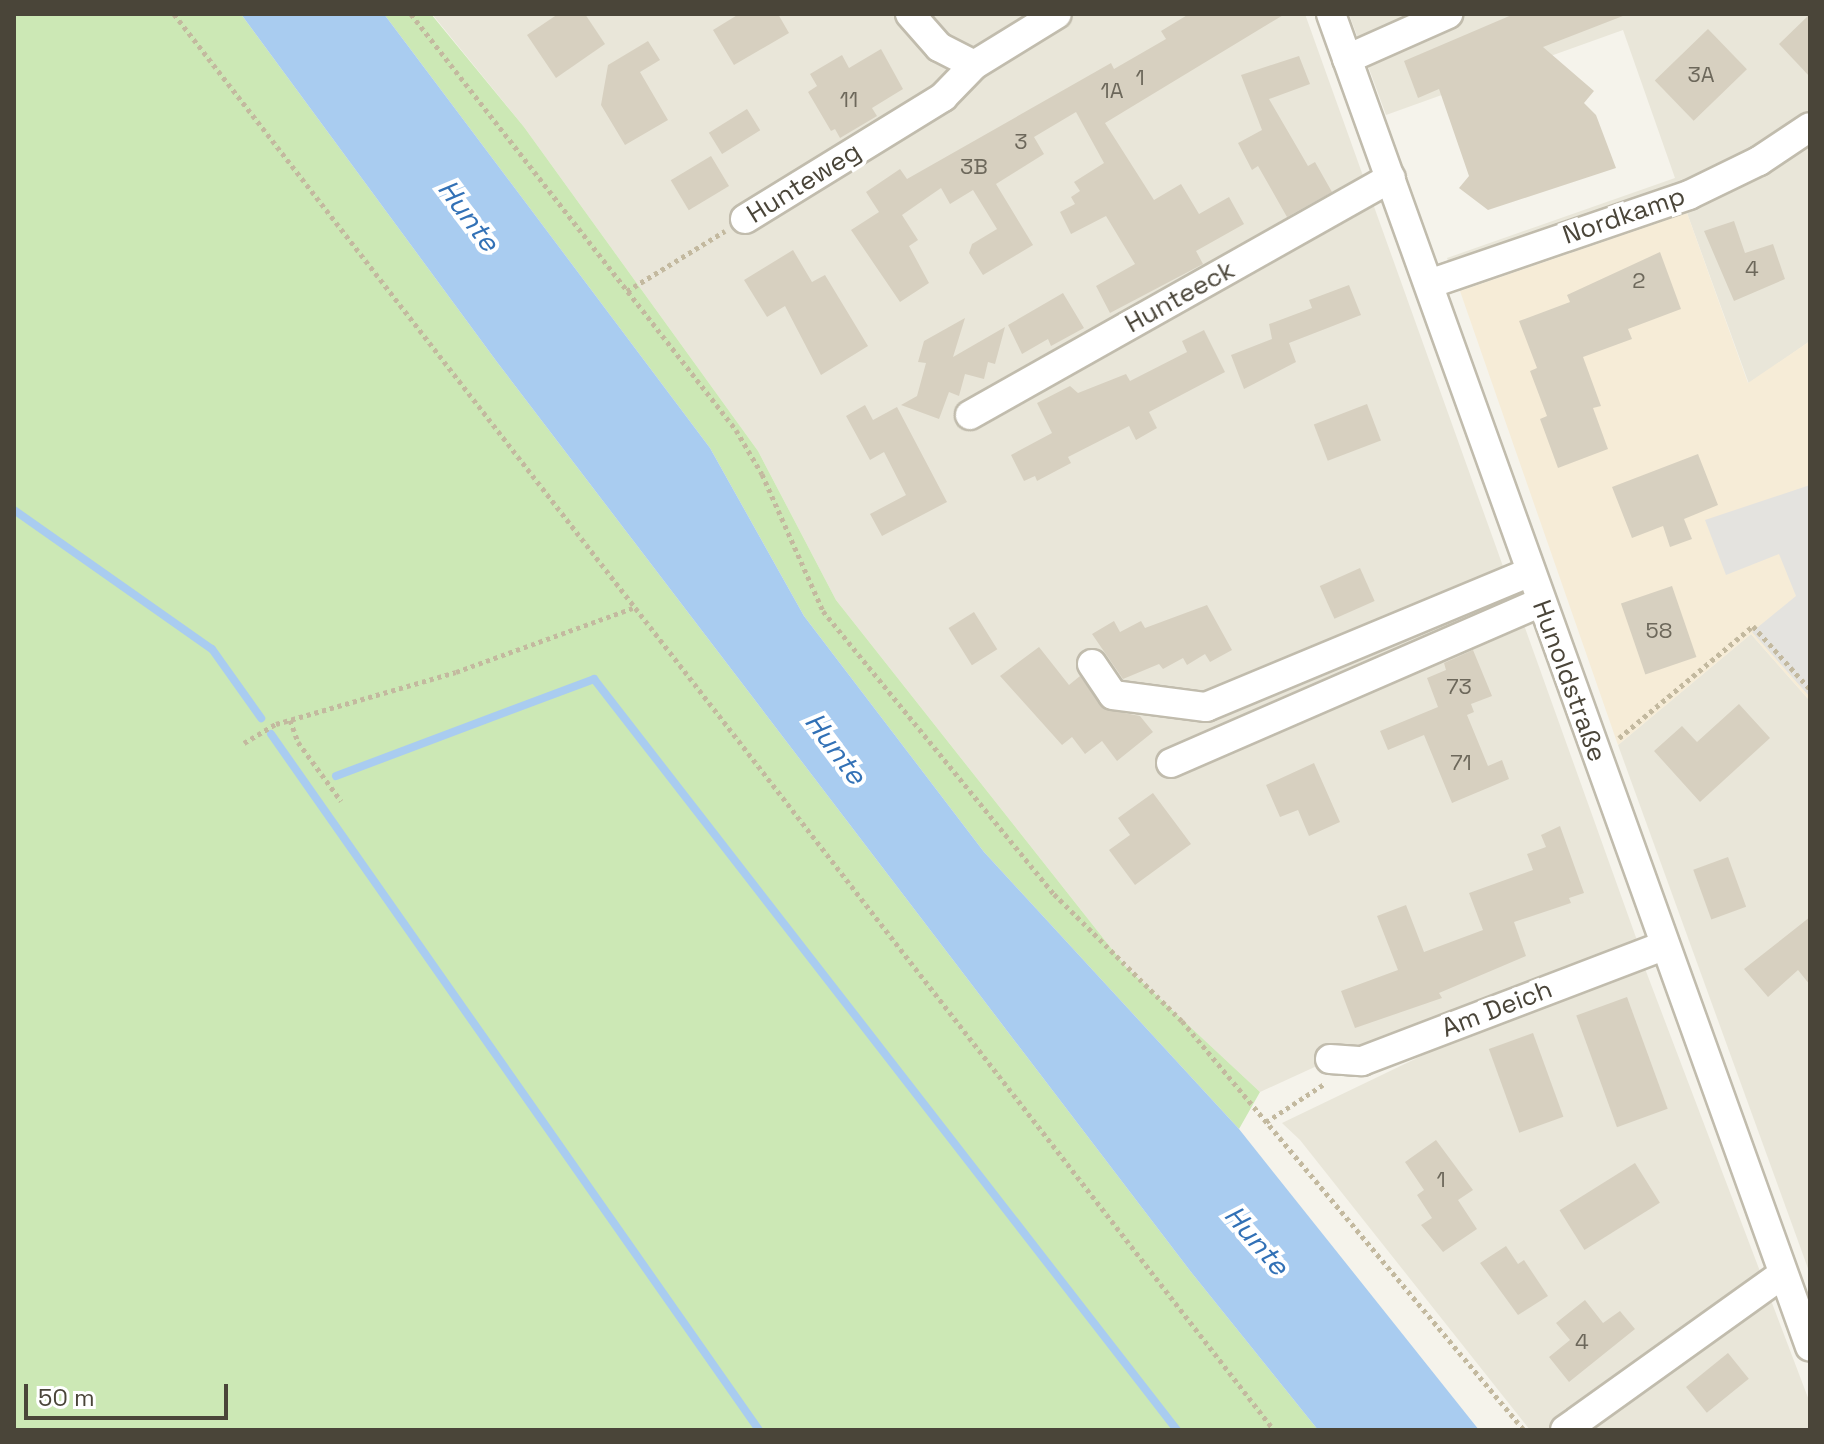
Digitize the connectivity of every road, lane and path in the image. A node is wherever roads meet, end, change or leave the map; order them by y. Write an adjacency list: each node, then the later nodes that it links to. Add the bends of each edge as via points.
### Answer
1 (174, 14): 17 (path)
2 (411, 14): 13 (path)
3 (910, 14): 8 (street, via 939,47)
4 (1057, 14): 8 (street, Hunteweg)
5 (1331, 14): 7 (street, Hunoldstraße)
6 (1448, 14): 7 (street)
7 (1347, 59): 10 (street, Hunoldstraße)
8 (974, 65): 11 (street, Hunteweg, via 943,97)
9 (1810, 127): 12 (street, Nordkamp, via 1759,161 1689,195)
10 (1391, 178): 12 (street, Hunoldstraße); 14 (street, Hunteeck)
11 (745, 219): 13 (path, Hunteweg)
12 (1429, 284): 15 (street, Hunoldstraße)
13 (627, 291): 27 (path, via 736,430 762,474 823,611 1054,894 1173,1011)
14 (970, 415)
15 (1530, 572): 16 (street, Hunoldstraße); 18 (street, via 1206,707 1113,695)
16 (1542, 602): 22 (street, Hunoldstraße); 23 (street)
17 (633, 608): 20 (path, via 456,672); 30 (path)
18 (1092, 664)
19 (1810, 689): 22 (path, via 1753,626)
20 (290, 720): 21 (path); 24 (path, via 298,742)
21 (244, 743)
22 (1596, 756): 25 (street, Hunoldstraße)
23 (1171, 763)
24 (341, 801)
25 (1663, 946): 26 (street, Am Deich, via 1362,1061); 28 (street, Hunoldstraße)
26 (1330, 1059): 27 (path, via 1324,1085)
27 (1266, 1122): 31 (path)
28 (1783, 1274): 29 (street, Hunoldstraße); 32 (street)
29 (1810, 1347)
30 (1274, 1430)
31 (1524, 1430)
32 (1565, 1430)

